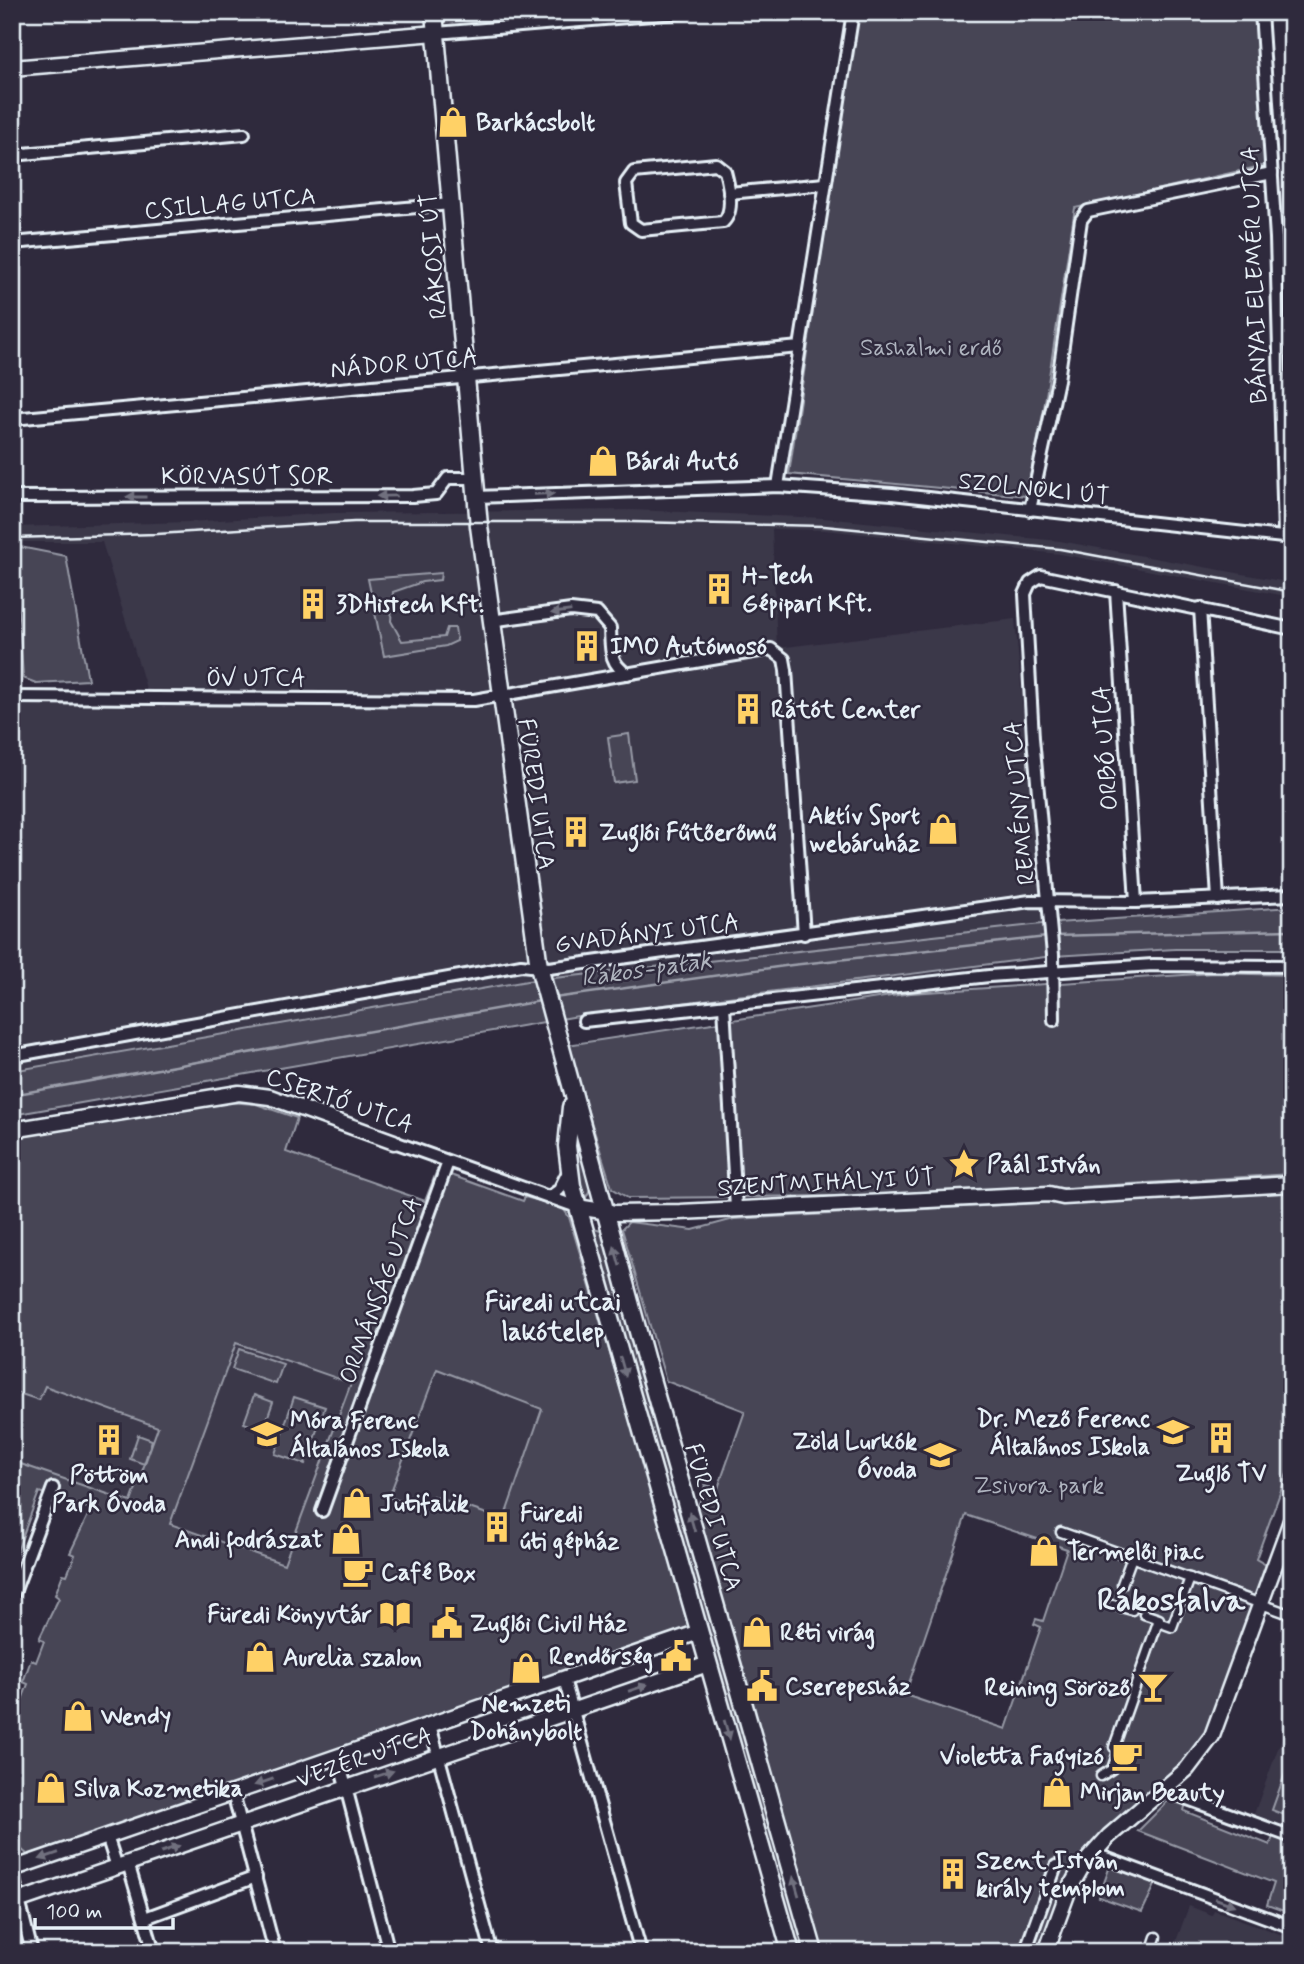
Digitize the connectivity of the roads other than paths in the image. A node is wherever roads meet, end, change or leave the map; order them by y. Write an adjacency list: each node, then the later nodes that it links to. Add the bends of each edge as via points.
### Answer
1 (434, 12): 5 (main road, RÁKOSI ÚT)
2 (688, 12): 5 (street)
3 (853, 12): 10 (street)
4 (1261, 12): 9 (street, BÁNYAI ELEMÉR UTCA)
5 (436, 33): 6 (street); 12 (main road, RÁKOSI ÚT)
6 (12, 68)
7 (243, 134): 8 (street)
8 (12, 155)
9 (1272, 173): 15 (street, BÁNYAI ELEMÉR UTCA); 23 (street, via 1088,211 1081,220 1058,380)
10 (825, 184): 11 (street); 14 (street)
11 (729, 193): 11 (street, via 725,172 713,163 636,171 626,183 631,223 642,230 723,222 730,212)
12 (451, 204): 13 (street, CSILLAG UTCA); 17 (main road, RÁKOSI ÚT)
13 (12, 243)
14 (800, 347): 17 (street, NÁDOR UTCA); 20 (street)
15 (1279, 348): 16 (street); 24 (street, BÁNYAI ELEMÉR UTCA)
16 (1292, 348)
17 (466, 379): 18 (street, NÁDOR UTCA); 19 (main road, RÁKOSI ÚT)
18 (12, 419)
19 (474, 478): 21 (street, KÖRVASÚT SOR, one-way to 21, via 448,478 436,494 413,496); 22 (main road, RÁKOSI ÚT)
20 (778, 486): 22 (street, one-way to 20); 23 (street, SZOLNOKI ÚT)
21 (12, 496)
22 (476, 496): 27 (main road, FÜREDI UTCA)
23 (1030, 510): 24 (street, SZOLNOKI ÚT)
24 (1288, 537)
25 (1116, 591): 26 (street); 34 (street, REMÉNY UTCA, via 1041,576 1030,583 1026,594 1033,738); 35 (street, ORBÓ UTCA)
26 (1200, 608): 28 (street); 33 (street)
27 (490, 621): 29 (street, one-way to 27, via 611,658 610,628 597,613 571,610); 31 (main road, FÜREDI UTCA)
28 (1292, 629)
29 (627, 674): 31 (street, ÖV UTCA); 36 (street, ÖV UTCA, via 771,649 784,659)
30 (12, 697): 31 (street, ÖV UTCA)
31 (501, 697): 38 (main road, FÜREDI UTCA)
32 (1292, 895): 33 (street, GVADÁNYI UTCA)
33 (1217, 899): 35 (street, GVADÁNYI UTCA)
34 (1049, 901): 35 (street, GVADÁNYI UTCA); 36 (street, GVADÁNYI UTCA); 39 (street, REMÉNY UTCA)
35 (1136, 902)
36 (804, 934): 38 (street, GVADÁNYI UTCA)
37 (1292, 966): 39 (street, via 1153,965)
38 (539, 967): 43 (street, GVADÁNYI UTCA, via 521,965); 44 (main road, FÜREDI UTCA)
39 (1054, 972): 40 (street); 42 (street, REMÉNY UTCA)
40 (724, 1006): 41 (street); 52 (street)
41 (583, 1020)
42 (1054, 1020)
43 (12, 1056)
44 (572, 1094): 48 (main road, FÜREDI UTCA); 53 (main road, FÜREDI UTCA)
45 (12, 1130): 46 (street, CSERTŐ UTCA, via 240,1093 270,1097)
46 (394, 1142): 47 (street, CSERTŐ UTCA)
47 (448, 1162): 50 (street, CSERTŐ UTCA); 55 (street, ORMÁNSÁG UTCA)
48 (568, 1172): 50 (street, via 559,1190); 51 (main road, FÜREDI UTCA)
49 (1292, 1181): 52 (street, SZENTMIHÁLYI ÚT, via 1239,1177 1192,1188 1063,1197)
50 (549, 1197): 51 (street, CSERTŐ UTCA)
51 (577, 1207): 53 (street, CSERTŐ UTCA); 68 (main road, FÜREDI UTCA, one-way to 68)
52 (736, 1208): 53 (street, SZENTMIHÁLYI ÚT)
53 (604, 1212): 69 (main road, FÜREDI UTCA, one-way to 53)
54 (52, 1488): 61 (street)
55 (322, 1511)
56 (1292, 1518): 62 (street)
57 (1061, 1532): 58 (street)
58 (1132, 1557): 59 (street); 60 (street)
59 (1191, 1578): 62 (street); 67 (street, via 1172,1628)
60 (1122, 1584)
61 (12, 1598)
62 (1262, 1602): 66 (street); 79 (street, via 1212,1736 1195,1761)
63 (1113, 1605): 64 (street)
64 (1132, 1610)
65 (1144, 1614): 67 (street)
66 (1292, 1615)
67 (1158, 1622): 77 (street, via 1114,1747 1119,1749 1112,1769)
68 (699, 1632): 69 (street, VEZÉR UTCA, via 712,1629); 71 (main road, FÜREDI UTCA); 72 (street, VEZÉR UTCA)
69 (724, 1633): 70 (main road, FÜREDI UTCA)
70 (731, 1656): 71 (street, VEZÉR UTCA); 100 (main road, FÜREDI UTCA, one-way to 70)
71 (708, 1664): 73 (street, VEZÉR UTCA, one-way to 71); 99 (main road, FÜREDI UTCA, one-way to 99)
72 (564, 1679): 73 (street); 74 (street, VEZÉR UTCA)
73 (573, 1710): 75 (street, VEZÉR UTCA); 98 (street)
74 (430, 1725): 75 (street); 76 (street, VEZÉR UTCA)
75 (439, 1756): 78 (street, VEZÉR UTCA, one-way to 75); 97 (street)
76 (338, 1757): 78 (street); 80 (street, VEZÉR UTCA, one-way to 80)
77 (1101, 1776)
78 (346, 1787): 81 (street, VEZÉR UTCA); 96 (street)
79 (1163, 1790): 83 (street); 84 (street)
80 (233, 1793): 81 (street); 82 (street, VEZÉR UTCA)
81 (242, 1824): 85 (street, VEZÉR UTCA, one-way to 81); 88 (street)
82 (107, 1836): 85 (street); 87 (street, VEZÉR UTCA, one-way to 87)
83 (1292, 1837)
84 (1092, 1853): 91 (street, one-way to 91); 102 (street, via 1069,1889)
85 (122, 1865): 89 (street, VEZÉR UTCA); 90 (street)
86 (1056, 1866): 101 (street)
87 (12, 1870): 89 (street)
88 (256, 1877): 90 (street); 95 (street)
89 (18, 1905): 93 (street)
90 (145, 1918): 94 (street)
91 (1292, 1927)
92 (1156, 1937): 103 (street)
93 (33, 1952)
94 (154, 1952)
95 (275, 1952)
96 (389, 1952)
97 (492, 1952)
98 (641, 1952)
99 (791, 1952)
100 (814, 1952)
101 (1025, 1952)
102 (1046, 1952)
103 (1151, 1952)

